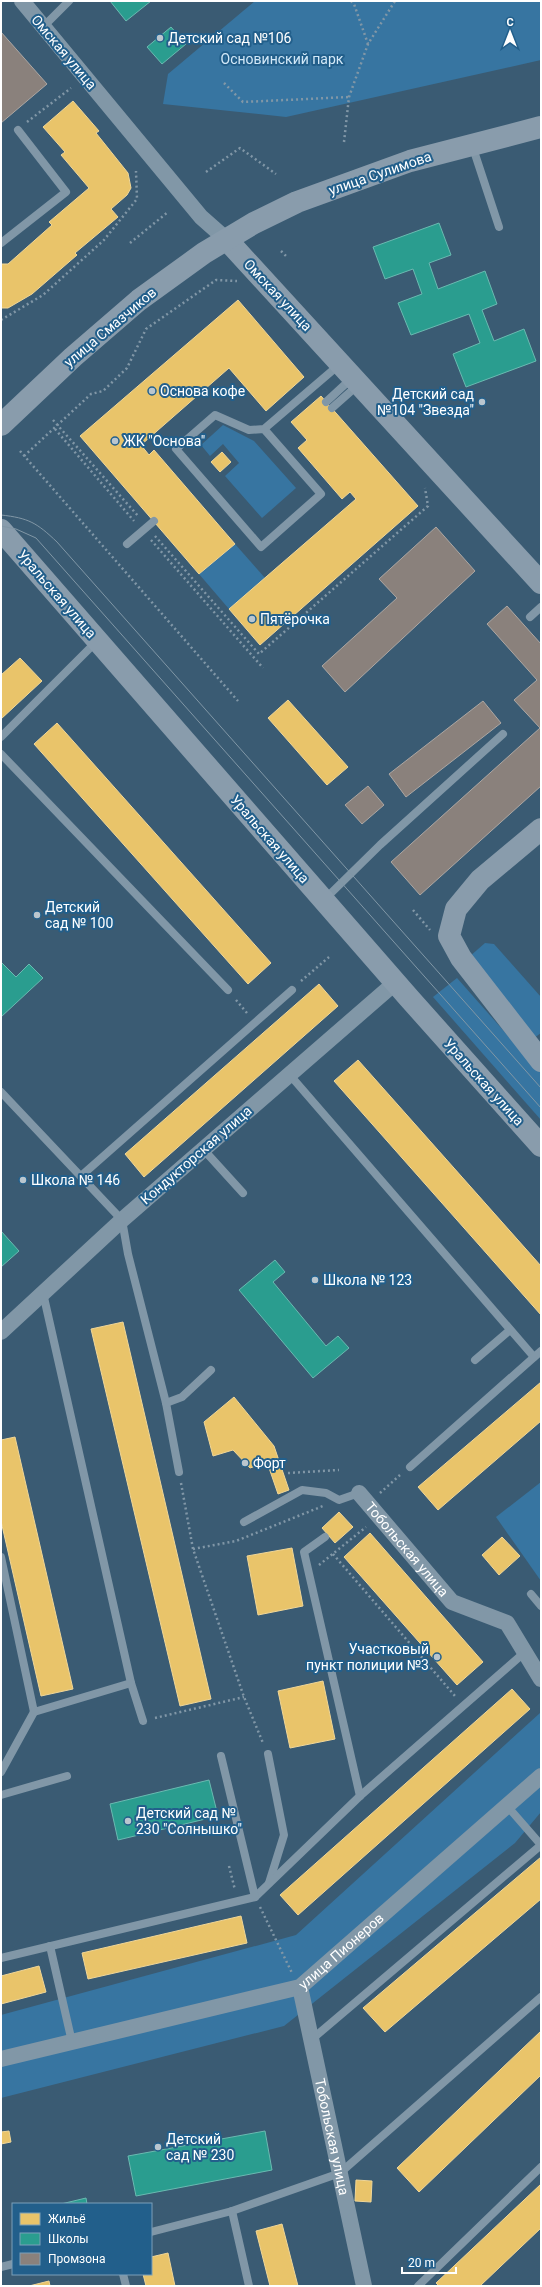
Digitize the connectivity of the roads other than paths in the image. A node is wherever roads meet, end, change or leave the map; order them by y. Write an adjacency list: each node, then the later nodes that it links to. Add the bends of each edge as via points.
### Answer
1 (22, 1): 3 (street, Омская улица)
2 (69, 1): 3 (lane)
3 (43, 27): 8 (street, Омская улица, via 201,217)
4 (541, 127): 6 (main road, улица Сулимова)
5 (18, 130): 9 (lane, via 66,192)
6 (472, 144): 7 (lane); 8 (main road, улица Сулимова, via 410,161 297,202 254,223)
7 (499, 227)
8 (227, 240): 10 (main road, Омская улица); 13 (main road, улица Смазчиков, via 204,253 139,300 73,357)
9 (1, 243)
10 (351, 375): 11 (lane); 12 (lane); 14 (lane); 18 (main road, Омская улица)
11 (326, 402)
12 (332, 408)
13 (1, 425)
14 (264, 429): 14 (lane, via 321,494 261,546 176,449 215,415 249,430)
15 (154, 521): 17 (lane)
16 (4, 537): 21 (main road, Уральская улица)
17 (127, 544)
18 (541, 582)
19 (541, 607): 20 (lane)
20 (530, 617)
21 (98, 641): 23 (lane); 26 (main road, Уральская улица)
22 (503, 734): 26 (lane, via 380,845)
23 (1, 737)
24 (1, 754): 28 (lane)
25 (541, 829): 30 (main road, via 480,880 456,909 440,934)
26 (324, 900): 27 (main road, Уральская улица)
27 (396, 982): 31 (street, Кондукторская улица); 33 (main road, Уральская улица)
28 (228, 990)
29 (292, 990): 35 (lane)
30 (541, 1061)
31 (288, 1074): 34 (street, Кондукторская улица); 39 (lane)
32 (1, 1092): 35 (lane)
33 (541, 1146)
34 (203, 1148): 36 (lane); 37 (street, Кондукторская улица)
35 (81, 1176): 37 (lane)
36 (243, 1193)
37 (122, 1220): 38 (street, Кондукторская улица); 45 (lane, via 128,1254)
38 (43, 1293): 40 (street, Кондукторская улица); 56 (lane)
39 (510, 1330): 42 (lane); 43 (lane)
40 (1, 1332)
41 (541, 1351): 42 (lane)
42 (534, 1357): 46 (lane)
43 (475, 1360)
44 (211, 1370): 45 (lane, via 182,1397)
45 (166, 1403): 47 (lane)
46 (410, 1467)
47 (179, 1472)
48 (359, 1493): 49 (lane, via 339,1500 326,1493 302,1490); 54 (street, Тобольская улица, via 452,1602 508,1623)
49 (244, 1522)
50 (325, 1538): 65 (lane, via 304,1552)
51 (1, 1557): 57 (lane)
52 (531, 1594): 53 (lane)
53 (541, 1606)
54 (525, 1652): 55 (street, Тобольская улица); 65 (lane)
55 (541, 1679)
56 (132, 1683): 57 (lane); 58 (lane)
57 (34, 1712): 61 (lane)
58 (143, 1721)
59 (268, 1754): 68 (lane, via 284,1835)
60 (221, 1756): 69 (lane)
61 (1, 1772)
62 (67, 1776): 64 (lane)
63 (541, 1776): 66 (street, улица Пионеров)
64 (1, 1795)
65 (360, 1796): 68 (lane)
66 (508, 1808): 67 (lane); 72 (street, улица Пионеров)
67 (541, 1845): 74 (lane)
68 (269, 1884): 69 (lane)
69 (255, 1897): 70 (lane)
70 (50, 1946): 71 (lane); 75 (lane)
71 (1, 1958)
72 (300, 1987): 74 (street, Тобольская улица); 75 (street, улица Пионеров)
73 (541, 1997): 78 (lane)
74 (311, 2040): 78 (street, Тобольская улица)
75 (72, 2042): 76 (street, улица Пионеров)
76 (1, 2059)
77 (541, 2167): 87 (lane)
78 (340, 2173): 79 (lane); 86 (street, Тобольская улица)
79 (232, 2211): 80 (lane); 85 (lane)
80 (152, 2232)
81 (12, 2264): 82 (lane)
82 (1, 2267)
83 (123, 2275): 84 (lane)
84 (126, 2286)
85 (249, 2286)
86 (364, 2286)
87 (418, 2286)

